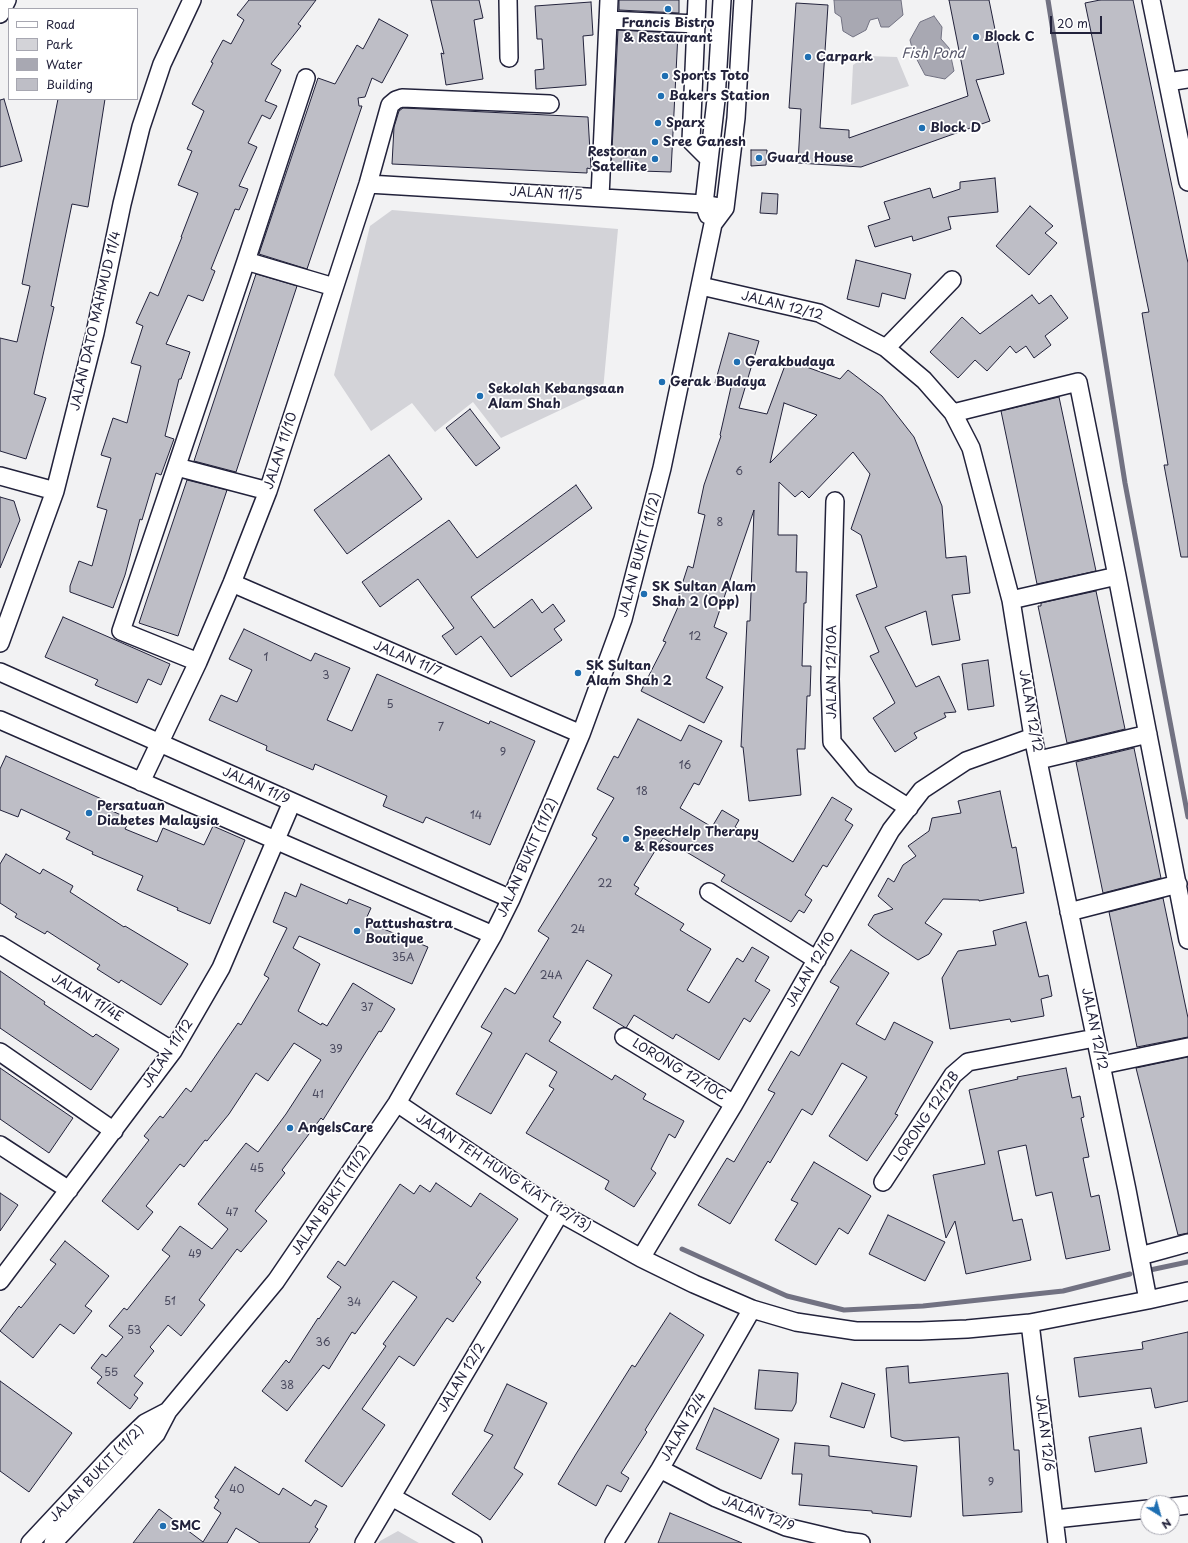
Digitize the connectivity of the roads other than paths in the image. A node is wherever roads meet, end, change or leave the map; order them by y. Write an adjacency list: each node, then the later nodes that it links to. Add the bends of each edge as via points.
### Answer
1 (7, 0): 9 (street)
2 (192, 0): 32 (street, JALAN DATO MAHMUD 11/4, via 162,64 142,127 122,204 95,333)
3 (508, 0): 12 (street)
4 (609, 0): 10 (street)
5 (697, 0): 11 (street)
6 (722, 0): 17 (street, via 716,100)
7 (743, 0): 22 (street, JALAN BUKIT (11/2), via 736,118)
8 (1151, 0): 15 (street)
9 (0, 14)
10 (608, 20): 11 (street); 20 (street)
11 (697, 24): 17 (street, via 691,141)
12 (509, 58)
13 (306, 78): 24 (street)
14 (1188, 79): 15 (street)
15 (1168, 82): 18 (street)
16 (550, 104): 19 (street, JALAN 11/10, via 402,98 396,100 389,108)
17 (709, 159): 21 (street)
18 (1188, 182)
19 (368, 184): 20 (street, JALAN 11/5); 27 (street, JALAN 11/10)
20 (600, 197): 21 (street, JALAN 11/5)
21 (704, 204): 22 (street, JALAN 11/5); 23 (street)
22 (725, 208): 23 (street, JALAN BUKIT (11/2))
23 (713, 224): 26 (street, JALAN BUKIT (11/2))
24 (246, 261): 27 (street); 30 (street)
25 (952, 280): 28 (street)
26 (701, 286): 28 (street, JALAN 12/12, via 819,313); 42 (street, JALAN BUKIT (11/2), via 662,468 623,619)
27 (334, 287): 33 (street, JALAN 11/10)
28 (886, 348): 29 (street, JALAN 12/12, via 924,380)
29 (953, 413): 35 (street, via 1078,382); 37 (street, JALAN 12/12, via 971,448)
30 (177, 467): 33 (street); 39 (street, via 121,631)
31 (0, 476): 32 (street)
32 (55, 491): 38 (street, JALAN DATO MAHMUD 11/4)
33 (268, 491): 36 (street, JALAN 11/10)
34 (835, 501): 49 (street, JALAN 12/10A, via 830,679 832,742 863,779)
35 (1117, 576): 37 (street); 43 (street)
36 (232, 583): 39 (street, JALAN 11/10); 42 (street, JALAN 11/7)
37 (1012, 600): 44 (street, JALAN 12/12)
38 (0, 643)
39 (198, 662): 45 (street, JALAN 11/10)
40 (0, 672): 45 (street, JALAN 11/9)
41 (0, 720): 47 (street)
42 (581, 734): 53 (street, JALAN BUKIT (11/2))
43 (1148, 734): 46 (street); 51 (street)
44 (1033, 737): 46 (street, JALAN 12/12); 49 (street, JALAN 12/10, via 966,761 922,790)
45 (159, 743): 47 (street, JALAN 11/10); 48 (street, JALAN 11/9)
46 (1039, 760): 54 (street, JALAN 12/12)
47 (141, 782): 50 (street)
48 (292, 802): 50 (street, JALAN 11/12); 53 (street, JALAN 11/9)
49 (908, 808): 58 (street, JALAN 12/10, via 888,836)
50 (276, 840): 55 (street); 62 (street, JALAN 11/12, via 221,968)
51 (1178, 884): 54 (street); 56 (street)
52 (709, 892): 58 (street)
53 (511, 899): 55 (street, JALAN BUKIT (11/2))
54 (1069, 912): 60 (street, JALAN 12/12)
55 (493, 935): 65 (street, JALAN BUKIT (11/2))
56 (1188, 940)
57 (0, 945): 62 (street, JALAN 11/4E)
58 (817, 960): 66 (street, JALAN 12/10)
59 (624, 1037): 66 (street, LORONG 12/10C)
60 (1095, 1038): 64 (street, JALAN 12/12); 69 (street, LORONG 12/12B, via 968,1062 953,1075)
61 (1188, 1047): 64 (street)
62 (173, 1051): 67 (street, JALAN 11/12)
63 (0, 1052): 67 (street)
64 (1102, 1065): 73 (street, JALAN 12/12)
65 (397, 1103): 71 (street, JALAN TEH HUNG KIAT (12/13)); 80 (street, JALAN BUKIT (11/2), via 276,1281)
66 (734, 1104): 74 (street, JALAN 12/10)
67 (114, 1130): 70 (street, JALAN 11/12)
68 (0, 1145): 70 (street)
69 (883, 1182)
70 (69, 1190): 75 (street, JALAN 11/12)
71 (560, 1213): 74 (street, JALAN TEH HUNG KIAT (12/13)); 82 (street, JALAN 12/2)
72 (1188, 1243): 73 (street)
73 (1140, 1256): 77 (street, JALAN 12/12)
74 (641, 1258): 78 (street, JALAN TEH HUNG KIAT (12/13))
75 (0, 1281)
76 (1188, 1291): 77 (street, JALAN TEH HUNG KIAT (12/13))
77 (1148, 1300): 79 (street, JALAN TEH HUNG KIAT (12/13))
78 (752, 1310): 79 (street, JALAN TEH HUNG KIAT (12/13), via 796,1322 856,1331 920,1331); 81 (street, JALAN 12/4)
79 (1030, 1323): 84 (street, JALAN 12/6)
80 (168, 1411): 86 (street, JALAN BUKIT (11/2), via 145,1423); 87 (street, JALAN BUKIT (11/2), via 156,1434)
81 (660, 1469): 85 (street, JALAN 12/9, via 723,1501); 90 (street, JALAN 12/4)
82 (392, 1497): 88 (street, JALAN 12/2); 89 (street)
83 (1140, 1510): 84 (street)
84 (1055, 1519): 92 (street, JALAN 12/6)
85 (813, 1539): 91 (street, JALAN 12/9)
86 (30, 1543)
87 (53, 1543)
88 (364, 1543)
89 (473, 1543)
90 (614, 1543)
91 (861, 1543)
92 (1057, 1543)

